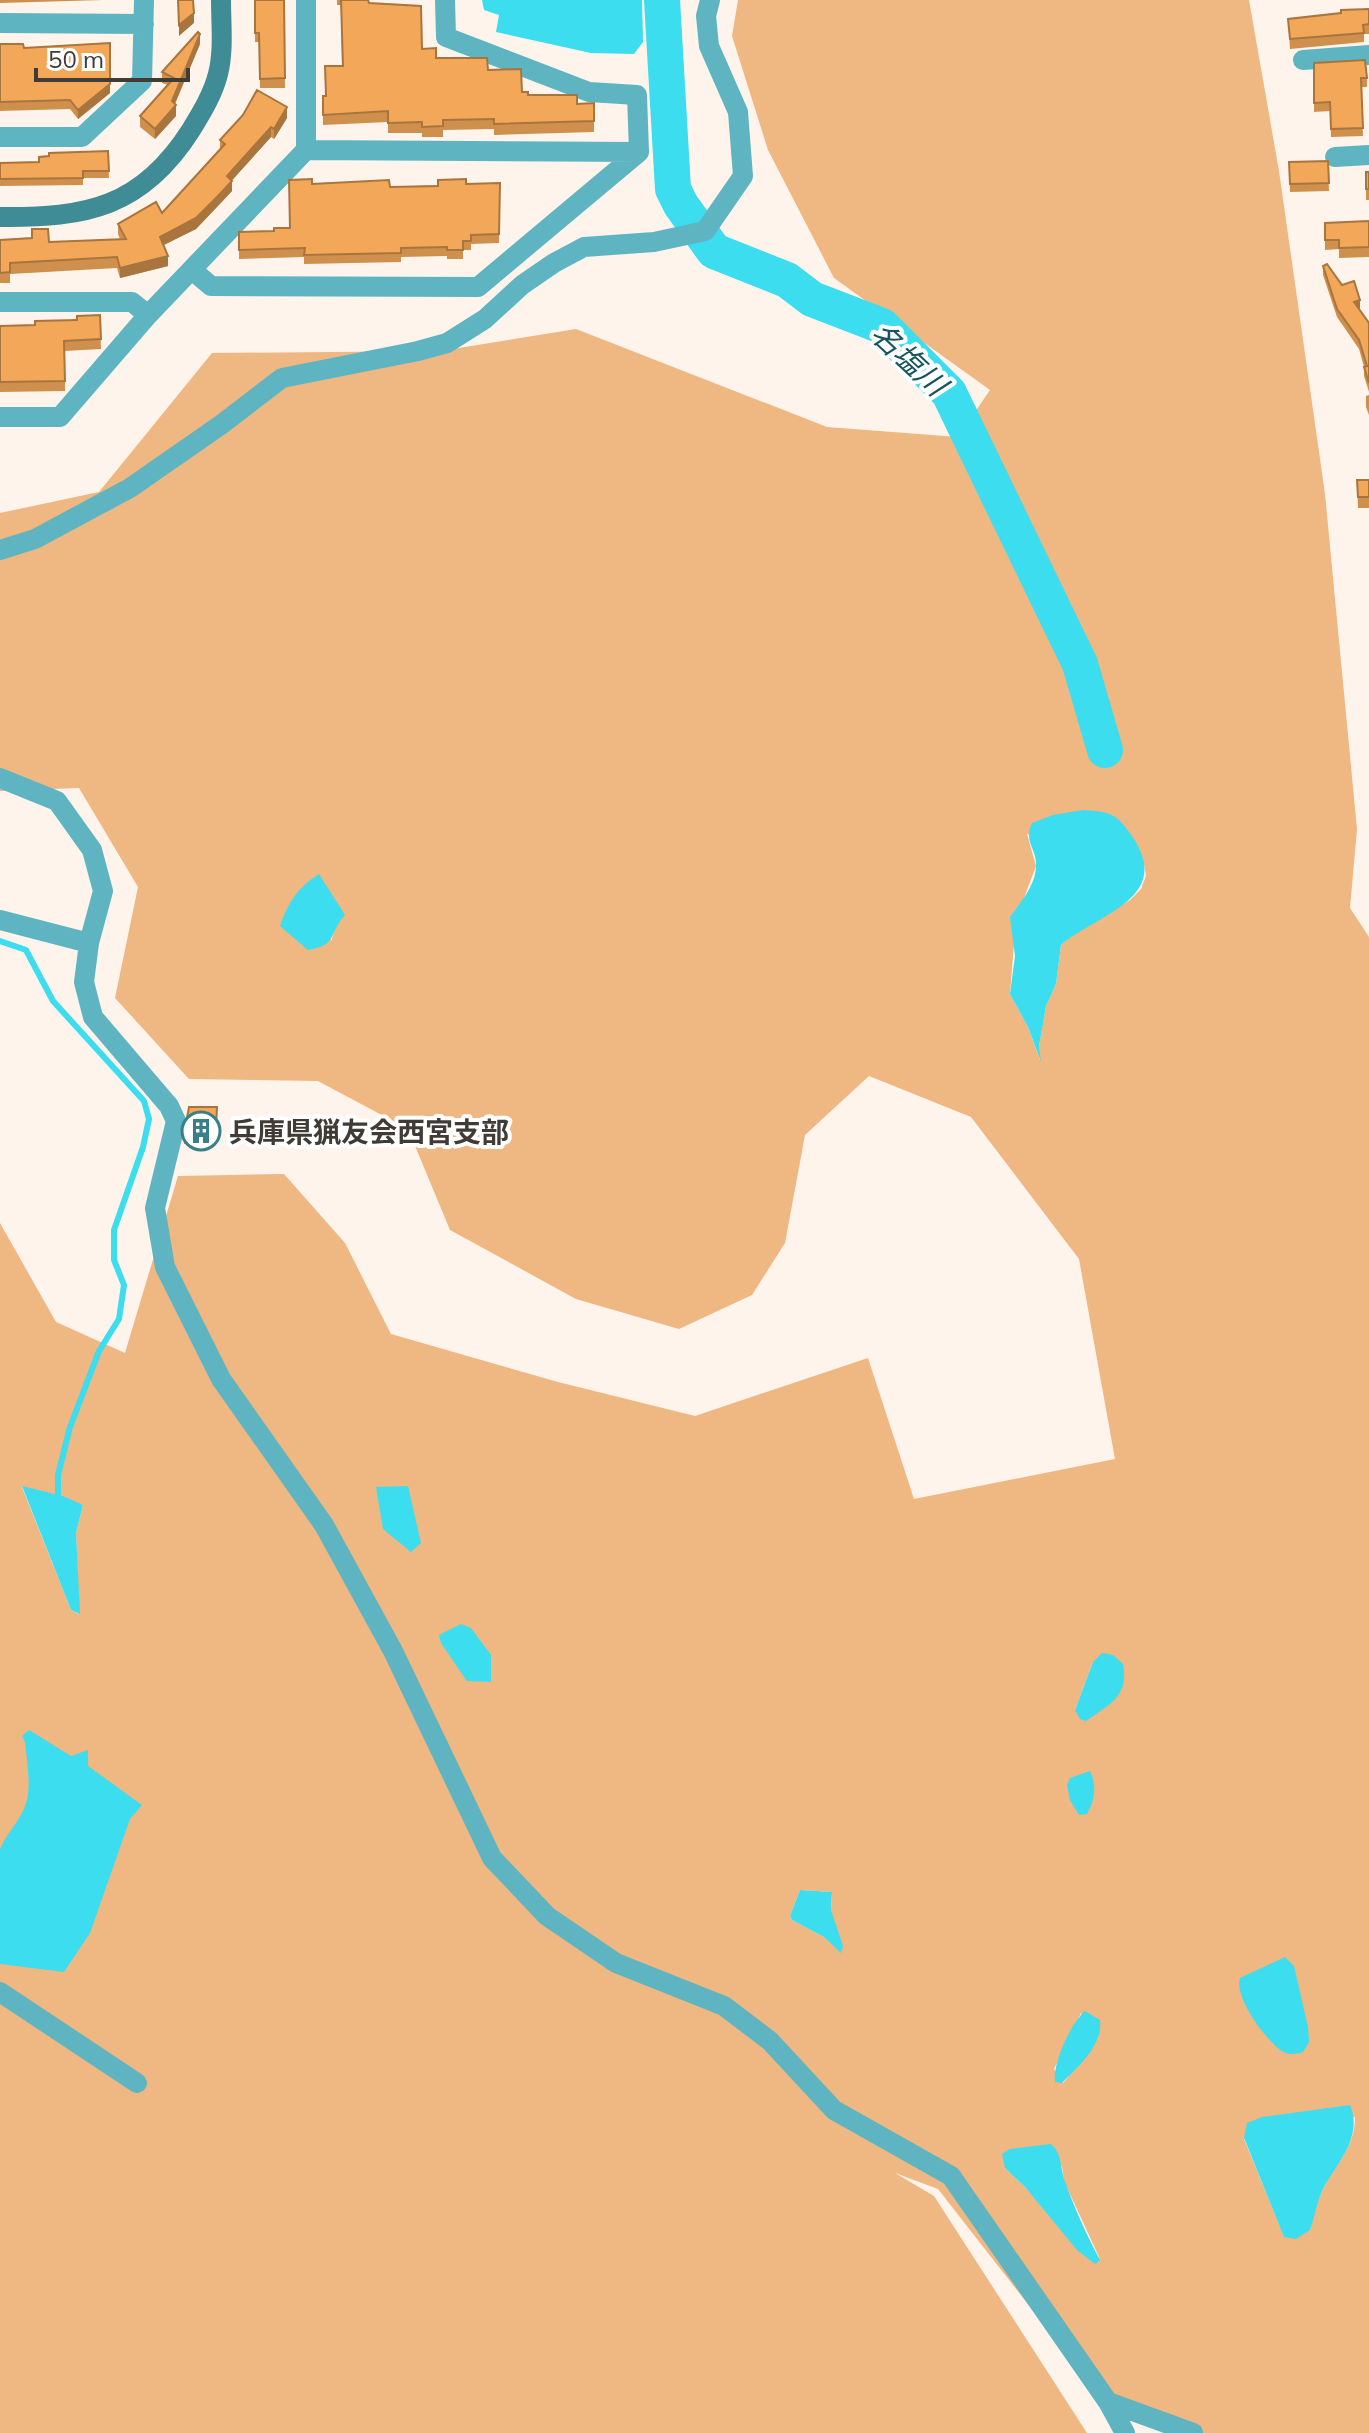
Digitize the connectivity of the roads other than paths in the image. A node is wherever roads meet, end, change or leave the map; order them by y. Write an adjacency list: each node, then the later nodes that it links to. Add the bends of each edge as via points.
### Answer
1 (144, 0): 7 (street)
2 (221, 0): 15 (street, via 220,58 213,89 163,168 109,204 61,216)
3 (306, 0): 11 (street)
4 (445, 0): 12 (street, via 446,37 589,92 637,95)
5 (710, 0): 20 (street, via 709,46 738,112 743,176 705,231 654,242 584,247 522,285 485,319 447,343 282,378 130,488 35,539)
6 (0, 23): 7 (street)
7 (144, 24): 10 (street, via 142,81 82,137)
8 (1369, 55): 9 (street)
9 (1303, 60)
10 (0, 137)
11 (306, 150): 12 (street); 16 (street)
12 (639, 152): 16 (street, via 478,287 211,286)
13 (1369, 155): 14 (street)
14 (1335, 157)
15 (0, 217)
16 (192, 270): 18 (street)
17 (0, 302): 18 (street, via 132,302)
18 (148, 315): 19 (street, via 60,417)
19 (0, 417)
20 (0, 550)
21 (0, 778): 23 (street, via 57,801 92,850 103,891)
22 (0, 920): 23 (street)
23 (89, 943): 26 (street, via 84,982 93,1017 176,1121 155,1208 165,1267 221,1379 332,1539 393,1651 492,1858 547,1916 616,1963 724,2006 770,2041 834,2110 951,2176)
24 (0, 1992): 25 (street)
25 (137, 2083)
26 (1108, 2402): 27 (street); 28 (street)
27 (1125, 2433)
28 (1193, 2433)

